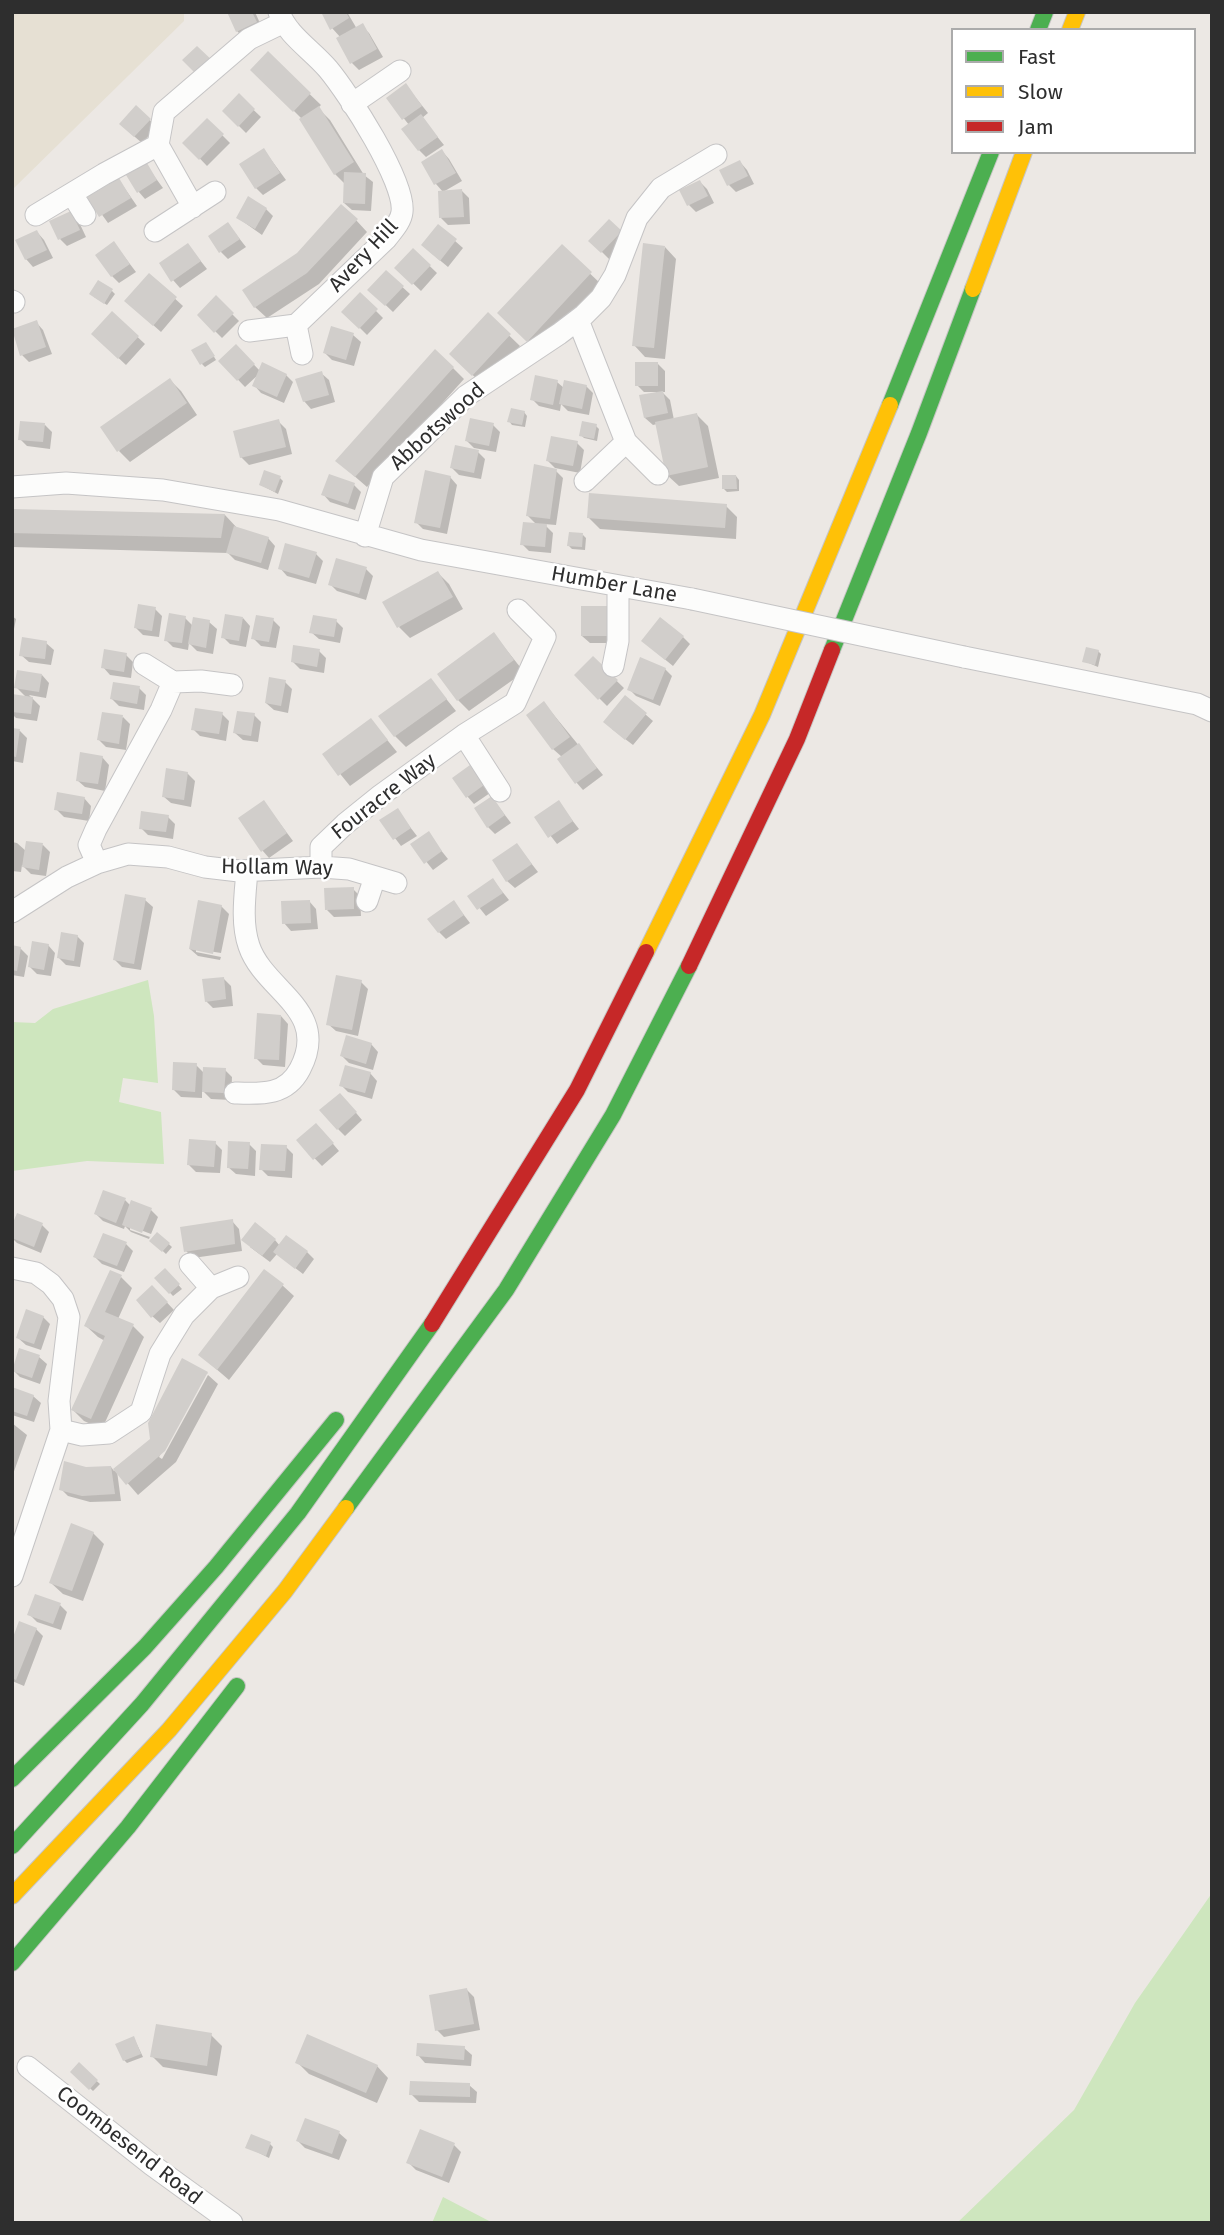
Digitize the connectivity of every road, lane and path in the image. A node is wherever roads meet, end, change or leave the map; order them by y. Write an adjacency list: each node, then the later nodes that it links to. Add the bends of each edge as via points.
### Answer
1 (281, 17): 3 (street, Avery Hill, via 328,69); 4 (street, Avery Hill, via 164,112)
2 (400, 71): 3 (street)
3 (352, 104): 15 (street, Avery Hill, via 399,191 402,215 386,239)
4 (158, 145): 9 (street); 10 (street)
5 (990, 154): 44 (highway, via 745,752 576,1090)
6 (1023, 154): 48 (highway, via 797,740 710,926 613,1115 506,1290)
7 (716, 155): 14 (street, Abbotswood, via 661,188 637,218 601,298)
8 (215, 192): 10 (street)
9 (72, 194): 11 (street); 12 (street)
10 (193, 207): 13 (street)
11 (36, 215)
12 (85, 215)
13 (155, 231)
14 (578, 320): 18 (street); 22 (street, Abbotswood, via 466,396 383,478)
15 (296, 324): 16 (street); 17 (street)
16 (249, 331)
17 (302, 354)
18 (626, 442): 19 (street); 20 (street)
19 (658, 474)
20 (585, 481)
21 (12, 487): 22 (street, Humber Lane, via 66,484 163,490 279,510)
22 (365, 536): 23 (street, Humber Lane)
23 (618, 586): 26 (street); 29 (street, Humber Lane, bridge, via 1197,704)
24 (518, 610): 30 (street, Fouracre Way, via 545,637 515,703)
25 (144, 664): 27 (street)
26 (613, 666)
27 (173, 682): 28 (street); 32 (street, via 89,845)
28 (232, 685)
29 (1212, 711)
30 (464, 735): 31 (street); 33 (street, Fouracre Way, via 345,824 321,847)
31 (500, 791)
32 (97, 863): 34 (street, Hollam Way, via 128,854); 38 (street, Hollam Way)
33 (321, 867): 34 (street, Hollam Way); 35 (street, Hollam Way)
34 (247, 871): 39 (street, via 248,944 256,961 299,1009 306,1024 306,1058 284,1087 268,1094)
35 (375, 877): 36 (street, Hollam Way); 37 (street)
36 (396, 883)
37 (367, 901)
38 (12, 912)
39 (235, 1093)
40 (190, 1264): 43 (street)
41 (12, 1268): 47 (street, via 36,1273 51,1283 69,1317)
42 (238, 1277): 43 (street)
43 (211, 1288): 47 (street, via 184,1315 160,1354 141,1412 109,1433 82,1436)
44 (450, 1298): 45 (highway); 53 (highway, via 365,1422 259,1562 142,1704)
45 (370, 1382)
46 (344, 1410): 52 (highway, via 145,1647)
47 (61, 1430): 49 (street)
48 (351, 1504): 50 (highway); 54 (highway, via 169,1730)
49 (12, 1576)
50 (310, 1582)
51 (244, 1677): 55 (highway, via 148,1804)
52 (12, 1779)
53 (12, 1846)
54 (12, 1896)
55 (12, 1963)
56 (28, 2067): 57 (street, Coombesend Road)
57 (232, 2223)

